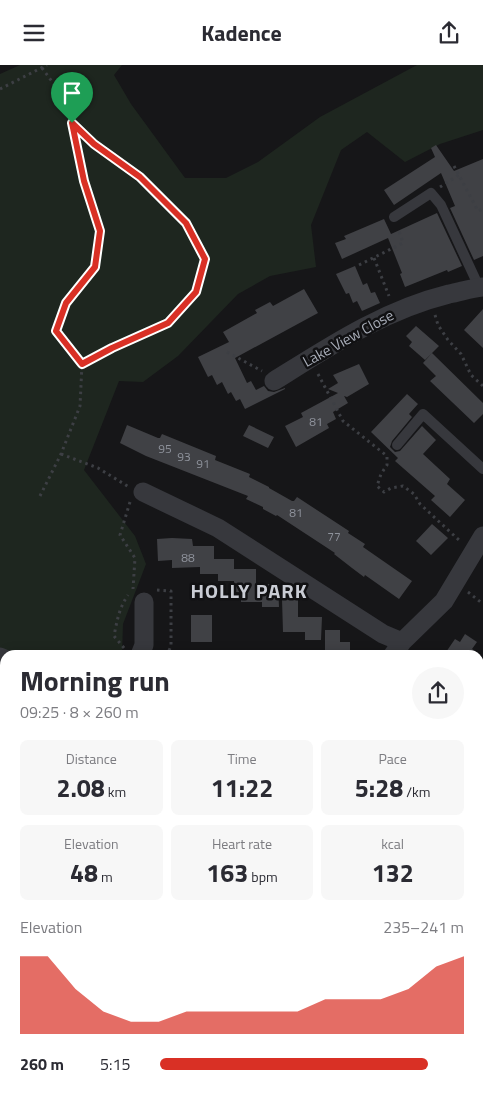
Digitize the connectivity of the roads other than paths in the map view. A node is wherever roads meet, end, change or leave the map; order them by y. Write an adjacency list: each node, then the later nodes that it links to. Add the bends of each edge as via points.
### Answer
1 (394, 217): 2 (lane, via 431,193 441,205)
2 (481, 287): 3 (street, Lake View Close, via 395,311 350,333)
3 (274, 381)
4 (397, 445): 5 (lane, via 423,414)
5 (483, 469)
6 (138, 491): 9 (street, via 218,528 383,634)
7 (483, 536): 9 (street, via 444,601)
8 (139, 593): 10 (street)
9 (397, 648)
10 (142, 650)

